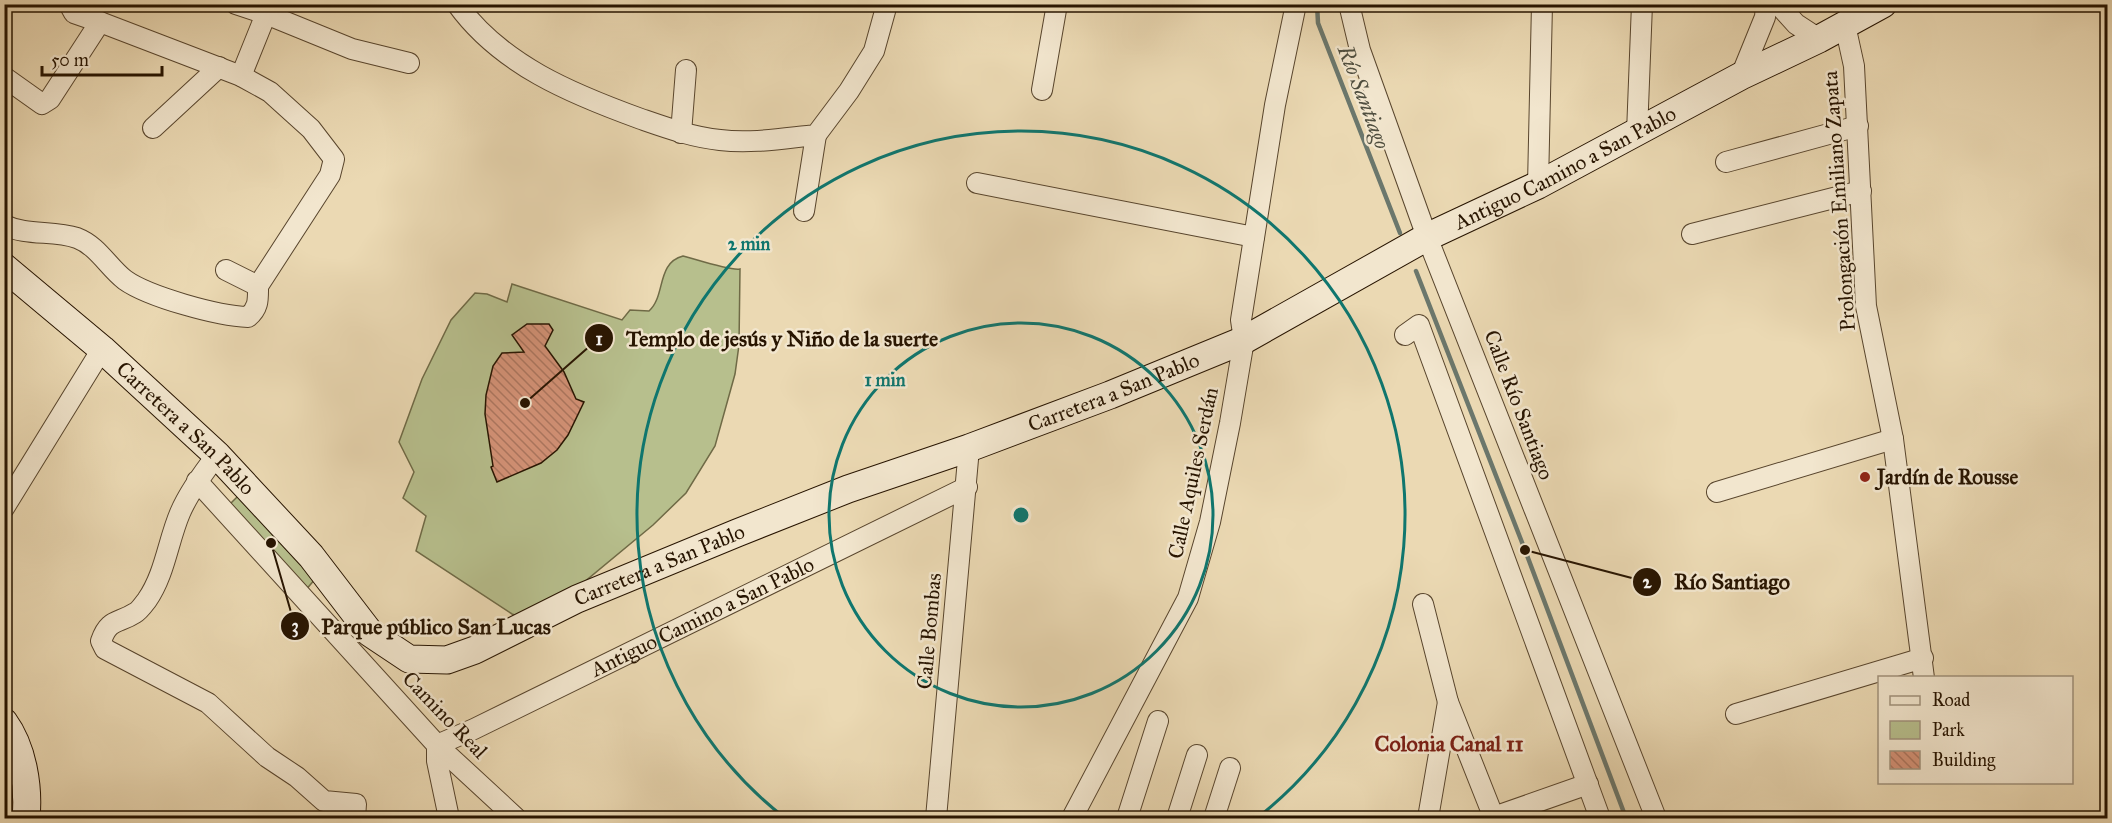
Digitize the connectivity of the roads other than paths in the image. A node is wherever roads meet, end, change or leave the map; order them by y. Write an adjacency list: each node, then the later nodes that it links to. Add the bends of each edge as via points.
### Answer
1 (69, 4): 14 (street, via 74,13)
2 (236, 4): 13 (street)
3 (457, 4): 26 (street, via 492,44 524,67 590,101)
4 (887, 4): 28 (street, via 873,51)
5 (1057, 4): 23 (street)
6 (1296, 4): 36 (street, Calle Aquiles Serdán)
7 (1349, 4): 37 (street, Calle Río Santiago, via 1360,50)
8 (1542, 4): 31 (street)
9 (1642, 4): 27 (street)
10 (1766, 4): 21 (street, via 1765,17)
11 (1778, 4): 16 (street, via 1796,24)
12 (1883, 4): 15 (main road, Antiguo Camino a San Pablo)
13 (266, 14): 17 (street, via 352,49); 20 (street)
14 (100, 22): 18 (street); 22 (street, via 50,99 42,104)
15 (1845, 25): 16 (main road, Antiguo Camino a San Pablo); 24 (street, Prolongación Emiliano Zapata, via 1854,66)
16 (1820, 39): 21 (main road, Antiguo Camino a San Pablo)
17 (409, 63)
18 (219, 67): 20 (street); 25 (street)
19 (686, 70): 26 (street)
20 (241, 76): 40 (street, via 270,92 311,129 334,159 330,175)
21 (1741, 76): 27 (main road, Antiguo Camino a San Pablo)
22 (4, 77)
23 (1042, 90)
24 (1858, 126): 29 (street); 32 (street, Prolongación Emiliano Zapata)
25 (153, 128)
26 (681, 133): 28 (street, via 752,141)
27 (1637, 133): 31 (main road, Antiguo Camino a San Pablo)
28 (816, 135): 33 (street)
29 (1726, 162)
30 (978, 183): 36 (street)
31 (1538, 185): 37 (main road, Antiguo Camino a San Pablo)
32 (1861, 191): 35 (street); 44 (street, Prolongación Emiliano Zapata, via 1866,306)
33 (804, 211)
34 (4, 225): 40 (street, via 77,238 94,248 127,281 218,314 248,317 255,311)
35 (1692, 234)
36 (1254, 237): 42 (street, Calle Aquiles Serdán, via 1242,320)
37 (1427, 237): 42 (main road, Carretera a San Pablo); 75 (street, Calle Río Santiago)
38 (4, 267): 43 (main road, Carretera a San Pablo)
39 (226, 270): 40 (street)
40 (258, 286)
41 (1405, 335): 62 (street, via 1419,325)
42 (1244, 340): 45 (main road, Carretera a San Pablo); 69 (street, Calle Aquiles Serdán, via 1210,522 1188,598)
43 (102, 349): 46 (main road, Carretera a San Pablo); 50 (street)
44 (1893, 439): 49 (street); 52 (street, Prolongación Emiliano Zapata)
45 (969, 448): 46 (main road, Carretera a San Pablo, via 848,489 737,533 577,599 447,660 409,659 370,633 311,556); 48 (street, Calle Bombas)
46 (217, 455): 47 (street)
47 (197, 481): 59 (street, Camino Real); 63 (street, via 148,598 136,613 112,622 101,641 105,649 208,703 267,757 324,801)
48 (967, 487): 59 (street, Antiguo Camino a San Pablo); 68 (street, Calle Bombas)
49 (1717, 492)
50 (4, 508)
51 (1423, 604): 55 (street)
52 (1924, 668): 53 (street)
53 (1891, 676)
54 (1878, 679): 56 (street)
55 (1449, 702): 64 (street); 73 (street)
56 (1736, 714)
57 (1158, 721): 70 (street)
58 (4, 722): 65 (main road, via 13,733 19,754 28,798)
59 (437, 745): 66 (street); 67 (street, Camino Real)
60 (1197, 755): 71 (street)
61 (1230, 768): 72 (street)
62 (1588, 784): 64 (street); 74 (street)
63 (355, 811)
64 (1494, 818)
65 (26, 819)
66 (449, 819)
67 (516, 819)
68 (936, 819)
69 (1072, 819)
70 (1127, 819)
71 (1178, 819)
72 (1215, 819)
73 (1428, 819)
74 (1600, 819)
75 (1656, 819)

